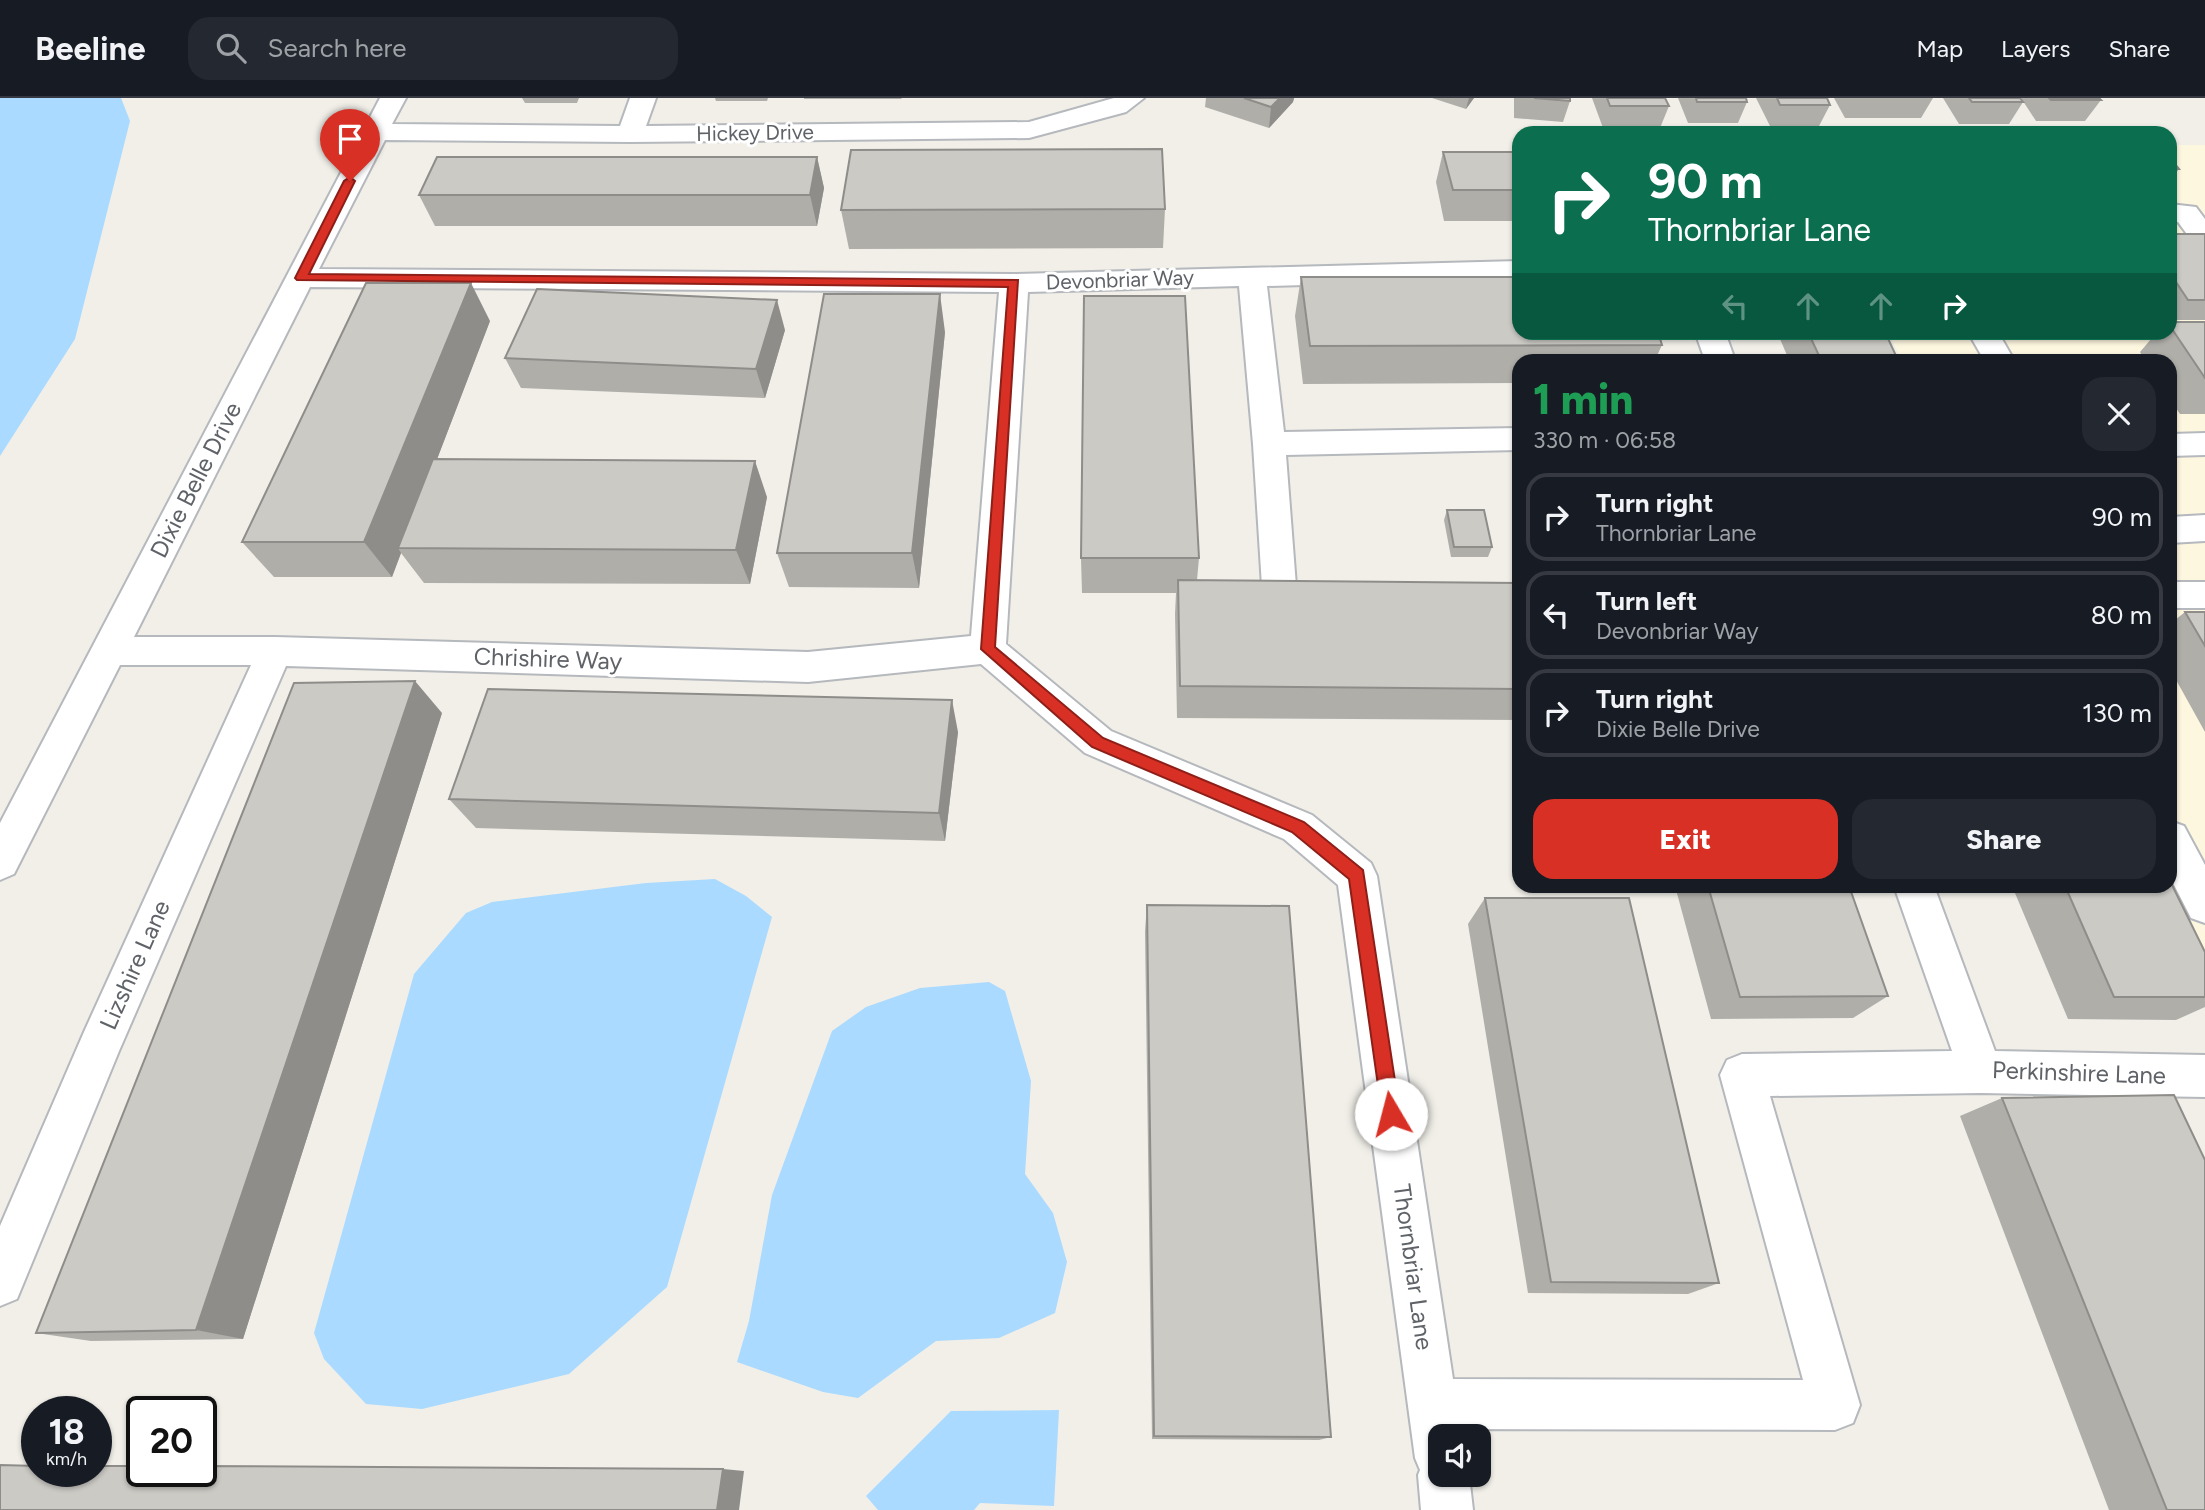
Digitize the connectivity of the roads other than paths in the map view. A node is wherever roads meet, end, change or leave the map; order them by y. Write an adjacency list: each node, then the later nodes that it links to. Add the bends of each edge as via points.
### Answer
1 (393, 98): 4 (street, Dixie Belle Drive)
2 (643, 98): 5 (street)
3 (1131, 98): 5 (street, Hickey Drive, via 1117,107 1029,130)
4 (374, 132): 5 (street, Hickey Drive); 10 (street, Dixie Belle Drive)
5 (630, 134)
6 (2177, 213): 7 (street, via 2186,213)
7 (2205, 239)
8 (1512, 270): 9 (street, Devonbriar Way)
9 (1252, 276): 11 (street, Devonbriar Way); 13 (street)
10 (301, 278): 11 (street, Devonbriar Way); 22 (street, Dixie Belle Drive)
11 (1014, 283): 21 (street)
12 (1512, 439): 13 (street)
13 (1269, 444): 18 (street)
14 (2205, 444): 15 (street)
15 (2177, 445)
16 (2205, 528): 17 (street)
17 (2177, 530)
18 (1279, 586)
19 (2177, 595): 20 (street)
20 (2205, 595)
21 (988, 649): 23 (street, Chrishire Way, via 808,667); 31 (street, Thornbriar Lane, via 1098,742 1298,827 1357,876)
22 (107, 651): 23 (street, Chrishire Way); 25 (street, Dixie Belle Drive)
23 (275, 651): 30 (street, Lizshire Lane)
24 (2177, 851): 27 (street)
25 (0, 862)
26 (1917, 893): 28 (street, Perkinshire Lane)
27 (2205, 905)
28 (1981, 1072): 29 (street, Perkinshire Lane); 31 (street, via 1742,1075 1835,1405)
29 (2205, 1076)
30 (0, 1282)
31 (1433, 1404): 32 (street, Thornbriar Lane)
32 (1436, 1424)
33 (1444, 1487): 34 (street)
34 (1447, 1510)

